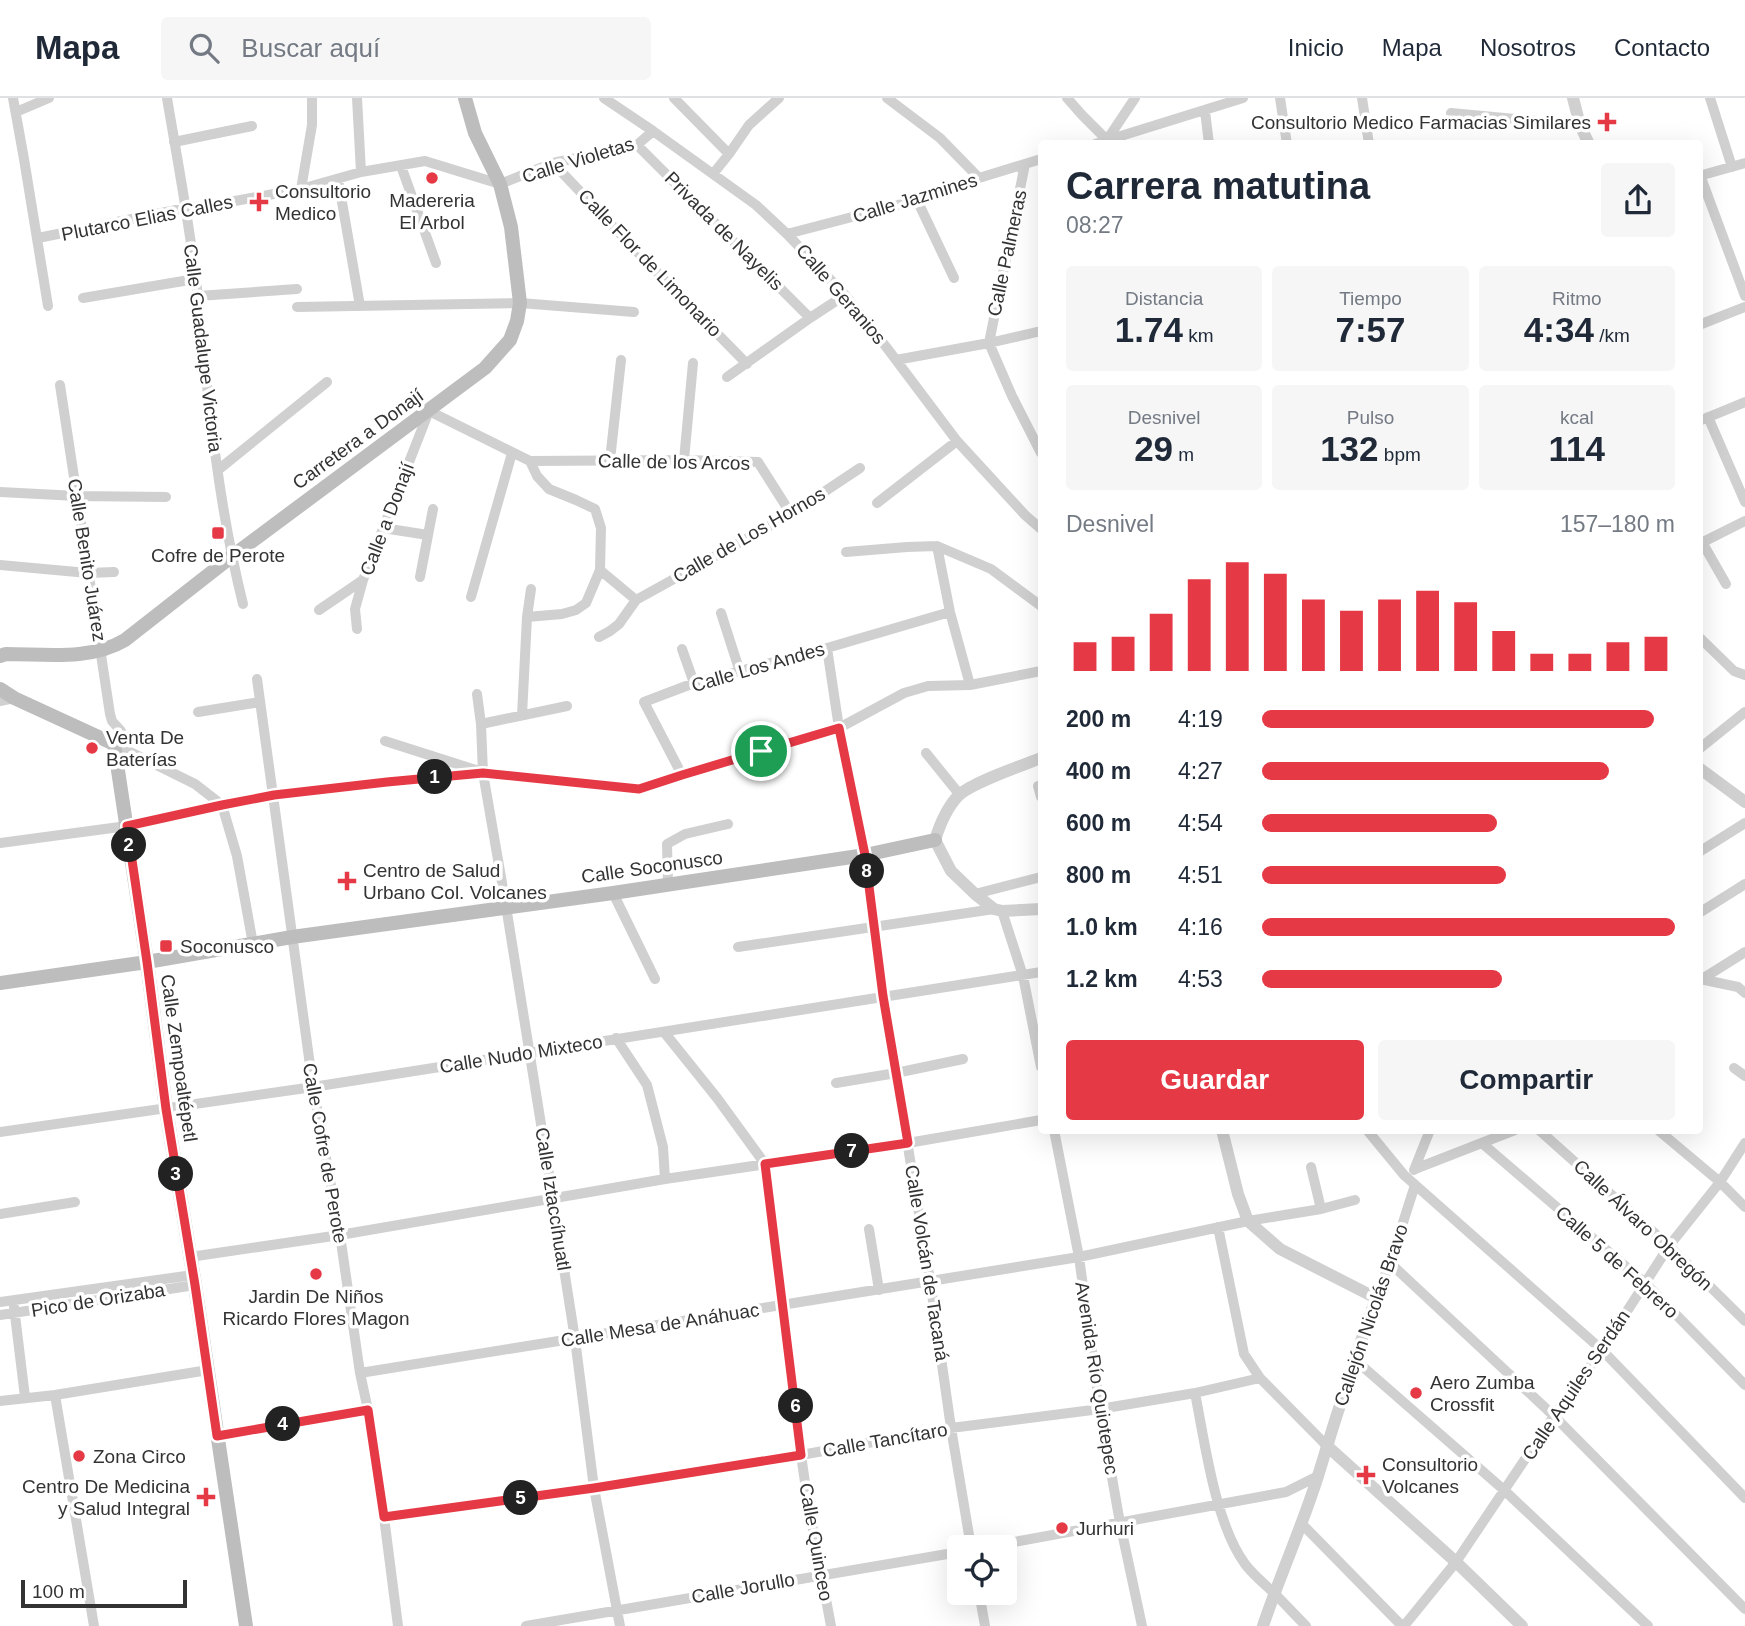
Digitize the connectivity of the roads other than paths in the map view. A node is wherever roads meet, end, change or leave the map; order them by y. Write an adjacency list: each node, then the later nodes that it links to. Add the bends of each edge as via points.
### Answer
1 (13, 98): 19 (street)
2 (49, 98): 19 (street)
3 (167, 98): 31 (street, Calle Guadalupe Victoria)
4 (312, 98): 47 (street)
5 (358, 98): 40 (street)
6 (465, 98): 46 (main road, Carretera a Donají, via 475,133)
7 (604, 98): 23 (street, Calle Geranios)
8 (674, 98): 33 (street)
9 (779, 98): 33 (street, via 749,125)
10 (887, 98): 43 (street, via 940,138)
11 (1068, 98): 24 (street)
12 (1135, 98): 25 (street)
13 (1243, 98): 18 (street)
14 (1280, 98): 28 (street)
15 (1362, 98): 29 (street)
16 (1573, 98): 21 (street)
17 (1710, 98): 39 (street)
18 (1205, 111): 26 (street); 27 (street)
19 (16, 112): 51 (street)
20 (1451, 113): 21 (street)
21 (1580, 125): 30 (street)
22 (252, 126): 31 (street)
23 (653, 131): 32 (street, Calle Violetas); 41 (street, Calle Geranios)
24 (1105, 140)
25 (1108, 140)
26 (1113, 140)
27 (1209, 140)
28 (1286, 140)
29 (1368, 140)
30 (1586, 140)
31 (174, 142): 49 (street, Calle Guadalupe Victoria)
32 (638, 145): 35 (street, Calle Violetas); 66 (street, Privada de Nayelis)
33 (729, 154): 41 (street)
34 (1038, 160): 37 (street, Calle Jazmines)
35 (554, 163): 46 (street, Calle Violetas); 73 (street, Calle Flor de Limonario)
36 (1745, 163): 39 (street)
37 (1026, 164): 43 (street, Calle Jazmines); 69 (street, Calle Palmeras)
38 (401, 166): 40 (street, Plutarco Elias Calles); 46 (street, Plutarco Elias Calles, via 425,161); 52 (street)
39 (1732, 167): 42 (street)
40 (360, 172): 44 (street, Plutarco Elias Calles)
41 (713, 174): 50 (street, Calle Geranios, via 757,205)
42 (1703, 174)
43 (979, 178): 48 (street, Calle Jazmines)
44 (338, 179): 47 (street, Plutarco Elias Calles); 62 (street)
45 (1703, 183): 58 (street)
46 (500, 184): 60 (main road, Carretera a Donají, via 511,227)
47 (301, 189): 49 (street, Plutarco Elias Calles)
48 (917, 200): 50 (street, Calle Jazmines); 53 (street)
49 (186, 208): 51 (street, Plutarco Elias Calles); 54 (street, Calle Guadalupe Victoria)
50 (787, 234): 57 (street, Calle Geranios)
51 (38, 239): 61 (street)
52 (436, 263)
53 (954, 278)
54 (195, 279): 56 (street, Calle Guadalupe Victoria); 59 (street)
55 (297, 289): 56 (street)
56 (198, 296): 87 (street, Calle Guadalupe Victoria)
57 (845, 296): 66 (street); 71 (street, Calle Geranios)
58 (1745, 296)
59 (83, 299)
60 (520, 303): 62 (street); 65 (street); 78 (main road, Carretera a Donají, via 510,340 485,368)
61 (48, 306)
62 (360, 306): 63 (street)
63 (297, 307)
64 (1745, 307): 67 (street)
65 (634, 312)
66 (810, 318): 73 (street)
67 (1703, 323)
68 (1038, 332): 69 (street)
69 (989, 343): 71 (street); 81 (street)
70 (621, 360): 83 (street)
71 (896, 360): 80 (street, Calle Geranios)
72 (693, 363): 84 (street)
73 (747, 363): 74 (street)
74 (727, 377)
75 (327, 382): 87 (street)
76 (60, 385): 89 (street, Calle Benito Juárez)
77 (1745, 402): 79 (street)
78 (429, 411): 82 (street, Calle de los Arcos); 97 (street, Calle a Donají); 103 (main road, Carretera a Donají)
79 (1704, 419): 91 (street)
80 (957, 441): 92 (street); 96 (street, Calle Geranios)
81 (1038, 447)
82 (512, 453): 85 (street, Calle de los Arcos); 112 (street)
83 (610, 460): 84 (street, Calle de los Arcos); 85 (street, Calle de los Arcos)
84 (684, 460): 94 (street, Calle de los Arcos, via 758,463)
85 (530, 461): 105 (street, via 549,489 594,509 601,528)
86 (860, 468): 94 (street, Calle de Los Hornos)
87 (218, 470): 103 (street, Calle Guadalupe Victoria)
88 (0, 492): 89 (street)
89 (77, 496): 90 (street); 107 (street, Calle Benito Juárez)
90 (166, 497)
91 (1745, 502)
92 (877, 503)
93 (433, 509): 98 (street)
94 (791, 514): 113 (street, Calle de Los Hornos)
95 (1745, 521): 99 (street)
96 (1038, 526)
97 (383, 528): 98 (street); 109 (street, Calle a Donají)
98 (428, 535): 108 (street)
99 (1703, 542)
100 (937, 546): 102 (street); 115 (street, via 990,569); 117 (street)
101 (1703, 548): 110 (street)
102 (846, 552)
103 (231, 557): 114 (street); 125 (main road, Carretera a Donají, via 137,633)
104 (0, 565): 107 (street)
105 (600, 570): 113 (street); 119 (street, via 586,603 576,610)
106 (114, 572): 107 (street)
107 (88, 573): 125 (street, Calle Benito Juárez)
108 (420, 577)
109 (363, 580): 116 (street); 120 (street, Calle a Donají, via 355,609)
110 (1726, 584)
111 (531, 589): 119 (street)
112 (471, 597)
113 (636, 600): 121 (street, via 619,624)
114 (243, 604)
115 (1038, 604)
116 (319, 610)
117 (950, 612): 123 (street, Calle Los Andes); 132 (street)
118 (720, 613): 127 (street)
119 (527, 617): 140 (street)
120 (358, 629)
121 (599, 637)
122 (1703, 641): 129 (street, via 1734,671)
123 (827, 648): 127 (street, Calle Los Andes); 142 (street, Calle Volcán de Tacaná)
124 (682, 649): 131 (street)
125 (101, 652): 126 (main road, Carretera a Donají); 143 (street, Calle Benito Juárez)
126 (0, 656)
127 (740, 672): 131 (street, Calle Los Andes)
128 (1038, 672): 132 (street)
129 (1745, 675)
130 (257, 678): 136 (street, Calle Cofre de Perote)
131 (694, 683): 150 (street, Calle Los Andes, via 644,702)
132 (970, 685): 142 (street, via 928,685)
133 (0, 689): 135 (main road)
134 (477, 694): 141 (street, Calle Iztaccíhuatl)
135 (7, 700): 143 (main road)
136 (260, 702): 138 (street); 151 (street, Calle Cofre de Perote)
137 (567, 706): 140 (street)
138 (198, 712)
139 (1745, 712): 145 (street)
140 (522, 715): 141 (street)
141 (481, 724): 149 (street, Calle Iztaccíhuatl)
142 (839, 728): 150 (street); 161 (street, Calle Volcán de Tacaná)
143 (118, 738): 154 (street); 157 (main road, Calle Zempoaltépetl)
144 (385, 741): 149 (street)
145 (1703, 746)
146 (926, 753): 152 (street)
147 (1038, 759): 152 (street)
148 (1703, 771): 153 (street)
149 (483, 773): 150 (street, via 639,789); 151 (street); 167 (street, Calle Iztaccíhuatl)
150 (682, 775)
151 (274, 795): 154 (street); 172 (street, Calle Cofre de Perote)
152 (960, 795): 158 (street, via 941,821)
153 (1745, 802)
154 (222, 805): 157 (street); 173 (street, via 237,856)
155 (1745, 822): 160 (street)
156 (728, 824): 163 (street, via 685,834 667,844)
157 (127, 826): 159 (street); 176 (main road, Calle Zempoaltépetl)
158 (936, 840): 161 (main road, Calle Soconusco); 166 (street, via 951,871)
159 (0, 843)
160 (1703, 849)
161 (865, 855): 163 (main road, Calle Soconusco); 171 (street, Calle Volcán de Tacaná)
162 (1038, 878): 166 (street)
163 (668, 884): 165 (main road, Calle Soconusco)
164 (1745, 884): 170 (street)
165 (613, 893): 167 (main road, Calle Soconusco); 180 (street)
166 (975, 894): 169 (street)
167 (506, 906): 172 (main road, Calle Soconusco); 187 (street, Calle Iztaccíhuatl)
168 (1038, 909): 169 (street)
169 (998, 910): 171 (street); 178 (street)
170 (1703, 910)
171 (874, 927): 174 (street); 184 (street, Calle Volcán de Tacaná)
172 (292, 937): 173 (main road, Calle Soconusco); 194 (street, Calle Cofre de Perote)
173 (253, 944): 176 (main road, Calle Soconusco)
174 (738, 947)
175 (1745, 952): 179 (street)
176 (147, 962): 182 (main road, Calle Soconusco); 195 (main road, Calle Zempoaltépetl)
177 (1038, 973): 178 (street, Calle Nudo Mixteco)
178 (1023, 976): 184 (street, Calle Nudo Mixteco); 188 (street)
179 (1703, 978)
180 (655, 979)
181 (1703, 979): 183 (street)
182 (0, 983)
183 (1745, 993)
184 (883, 996): 185 (street, Calle Nudo Mixteco); 191 (street, Calle Volcán de Tacaná)
185 (664, 1032): 186 (street, Calle Nudo Mixteco); 208 (street, Calle Quinceo)
186 (616, 1038): 187 (street, Calle Nudo Mixteco); 212 (street, via 647,1085 663,1147)
187 (529, 1053): 194 (street, Calle Nudo Mixteco); 215 (street, Calle Iztaccíhuatl)
188 (1038, 1053)
189 (963, 1059): 191 (street)
190 (1734, 1068): 192 (street)
191 (896, 1073): 193 (street); 205 (street, Calle Volcán de Tacaná)
192 (1745, 1076)
193 (836, 1083)
194 (313, 1087): 195 (street, Calle Nudo Mixteco); 224 (street, Calle Cofre de Perote)
195 (166, 1109): 197 (street, Calle Nudo Mixteco); 226 (main road, Calle Zempoaltépetl)
196 (1038, 1121): 205 (street)
197 (0, 1132)
198 (1055, 1134): 227 (street, Avenida Río Quiotepec)
199 (1223, 1134): 221 (street)
200 (1370, 1134): 211 (street)
201 (1428, 1134): 210 (street)
202 (1506, 1134): 207 (street)
203 (1543, 1134): 225 (street, Calle Álvaro Obregón)
204 (1663, 1134): 213 (street)
205 (908, 1143): 208 (street); 230 (street, Calle Volcán de Tacaná)
206 (1745, 1143): 213 (street, Calle Aquiles Serdán)
207 (1483, 1144): 210 (street); 231 (street, Calle 5 de Febrero)
208 (765, 1164): 212 (street); 236 (street, Calle Quinceo)
209 (1311, 1167): 219 (street)
210 (1415, 1170): 211 (street)
211 (1404, 1175): 214 (street)
212 (665, 1179): 215 (street)
213 (1720, 1182): 218 (street); 225 (street, Calle Aquiles Serdán)
214 (1415, 1185): 228 (street, Callejón Nicolás Bravo); 241 (street)
215 (553, 1199): 224 (street); 240 (street, Calle Iztaccíhuatl)
216 (1355, 1200): 219 (street, Calle Mesa de Anáhuac)
217 (75, 1202): 220 (street)
218 (1745, 1207)
219 (1321, 1209): 221 (street, Calle Mesa de Anáhuac)
220 (0, 1214)
221 (1248, 1220): 222 (street, Calle Mesa de Anáhuac); 233 (street, via 1280,1249)
222 (1218, 1227): 227 (street, Calle Mesa de Anáhuac); 245 (street, via 1244,1354)
223 (869, 1229): 232 (street)
224 (340, 1235): 226 (street); 244 (street, Calle Cofre de Perote)
225 (1669, 1246): 231 (street, Calle Aquiles Serdán); 239 (street, Calle Álvaro Obregón)
226 (190, 1257): 229 (main road, Calle Zempoaltépetl)
227 (1079, 1257): 230 (street, Calle Mesa de Anáhuac); 251 (street, Avenida Río Quiotepec)
228 (1390, 1263): 233 (street, Callejón Nicolás Bravo); 253 (street)
229 (194, 1280): 235 (street, Pico de Orizaba); 237 (street, Pico de Orizaba); 243 (main road, Calle Zempoaltépetl)
230 (930, 1280): 232 (street, Calle Mesa de Anáhuac); 254 (street, Calle Volcán de Tacaná)
231 (1645, 1283): 241 (street, Calle Aquiles Serdán); 246 (street, Calle 5 de Febrero)
232 (879, 1290): 236 (street, Calle Mesa de Anáhuac)
233 (1376, 1298): 242 (street, Callejón Nicolás Bravo)
234 (0, 1302): 235 (street, Pico de Orizaba)
235 (13, 1302): 237 (street)
236 (784, 1305): 240 (street, Calle Mesa de Anáhuac); 257 (street, Calle Quinceo)
237 (15, 1313): 238 (street, Pico de Orizaba); 249 (street)
238 (0, 1315)
239 (1745, 1321)
240 (575, 1339): 244 (street, Calle Mesa de Anáhuac); 259 (street, Calle Iztaccíhuatl)
241 (1602, 1350): 253 (street, Calle Aquiles Serdán); 261 (street)
242 (1354, 1359): 256 (street, Callejón Nicolás Bravo); 260 (street)
243 (208, 1370): 248 (street); 255 (main road, Calle Zempoaltépetl)
244 (360, 1373): 252 (street, Calle Cofre de Perote)
245 (1260, 1378): 247 (street, Calle Tancítaro); 256 (street)
246 (1745, 1385)
247 (1195, 1393): 251 (street, Calle Tancítaro); 262 (street)
248 (55, 1395): 249 (street); 275 (street)
249 (24, 1397): 250 (street)
250 (0, 1401)
251 (1100, 1409): 254 (street, Calle Tancítaro); 264 (street, Avenida Río Quiotepec)
252 (368, 1410): 255 (street); 263 (street, Calle Cofre de Perote)
253 (1554, 1416): 260 (street, Calle Aquiles Serdán); 273 (street)
254 (951, 1428): 257 (street, Calle Tancítaro); 266 (street, Calle Volcán de Tacaná)
255 (217, 1436): 276 (main road, Calle Zempoaltépetl)
256 (1326, 1445): 258 (street, Callejón Nicolás Bravo); 269 (street)
257 (801, 1455): 259 (street, Calle Tancítaro); 270 (street, Calle Quinceo)
258 (1318, 1476): 262 (street, via 1286,1492); 265 (street, Callejón Nicolás Bravo)
259 (594, 1488): 263 (street, Calle Tancítaro); 274 (street, Calle Iztaccíhuatl)
260 (1504, 1490): 269 (street, Calle Aquiles Serdán); 287 (street)
261 (1745, 1497)
262 (1218, 1504): 264 (street); 271 (street, via 1244,1563)
263 (384, 1517): 277 (street, Calle Cofre de Perote)
264 (1120, 1523): 267 (street); 282 (street, Avenida Río Quiotepec)
265 (1301, 1523): 271 (street, Callejón Nicolás Bravo); 285 (street)
266 (969, 1535)
267 (1017, 1542)
268 (947, 1554): 270 (street, Calle Jorullo)
269 (1456, 1562): 285 (street, Calle Aquiles Serdán); 286 (street)
270 (822, 1574): 274 (street, Calle Jorullo); 280 (street, Calle Quinceo)
271 (1274, 1593): 283 (street, Callejón Nicolás Bravo); 284 (street)
272 (981, 1605): 281 (street)
273 (1745, 1609)
274 (618, 1610): 278 (street, Calle Jorullo); 279 (street, Calle Iztaccíhuatl)
275 (94, 1626)
276 (246, 1626)
277 (398, 1626)
278 (526, 1626)
279 (620, 1626)
280 (831, 1626)
281 (985, 1626)
282 (1142, 1626)
283 (1263, 1626)
284 (1306, 1626)
285 (1403, 1626)
286 (1522, 1626)
287 (1648, 1626)

